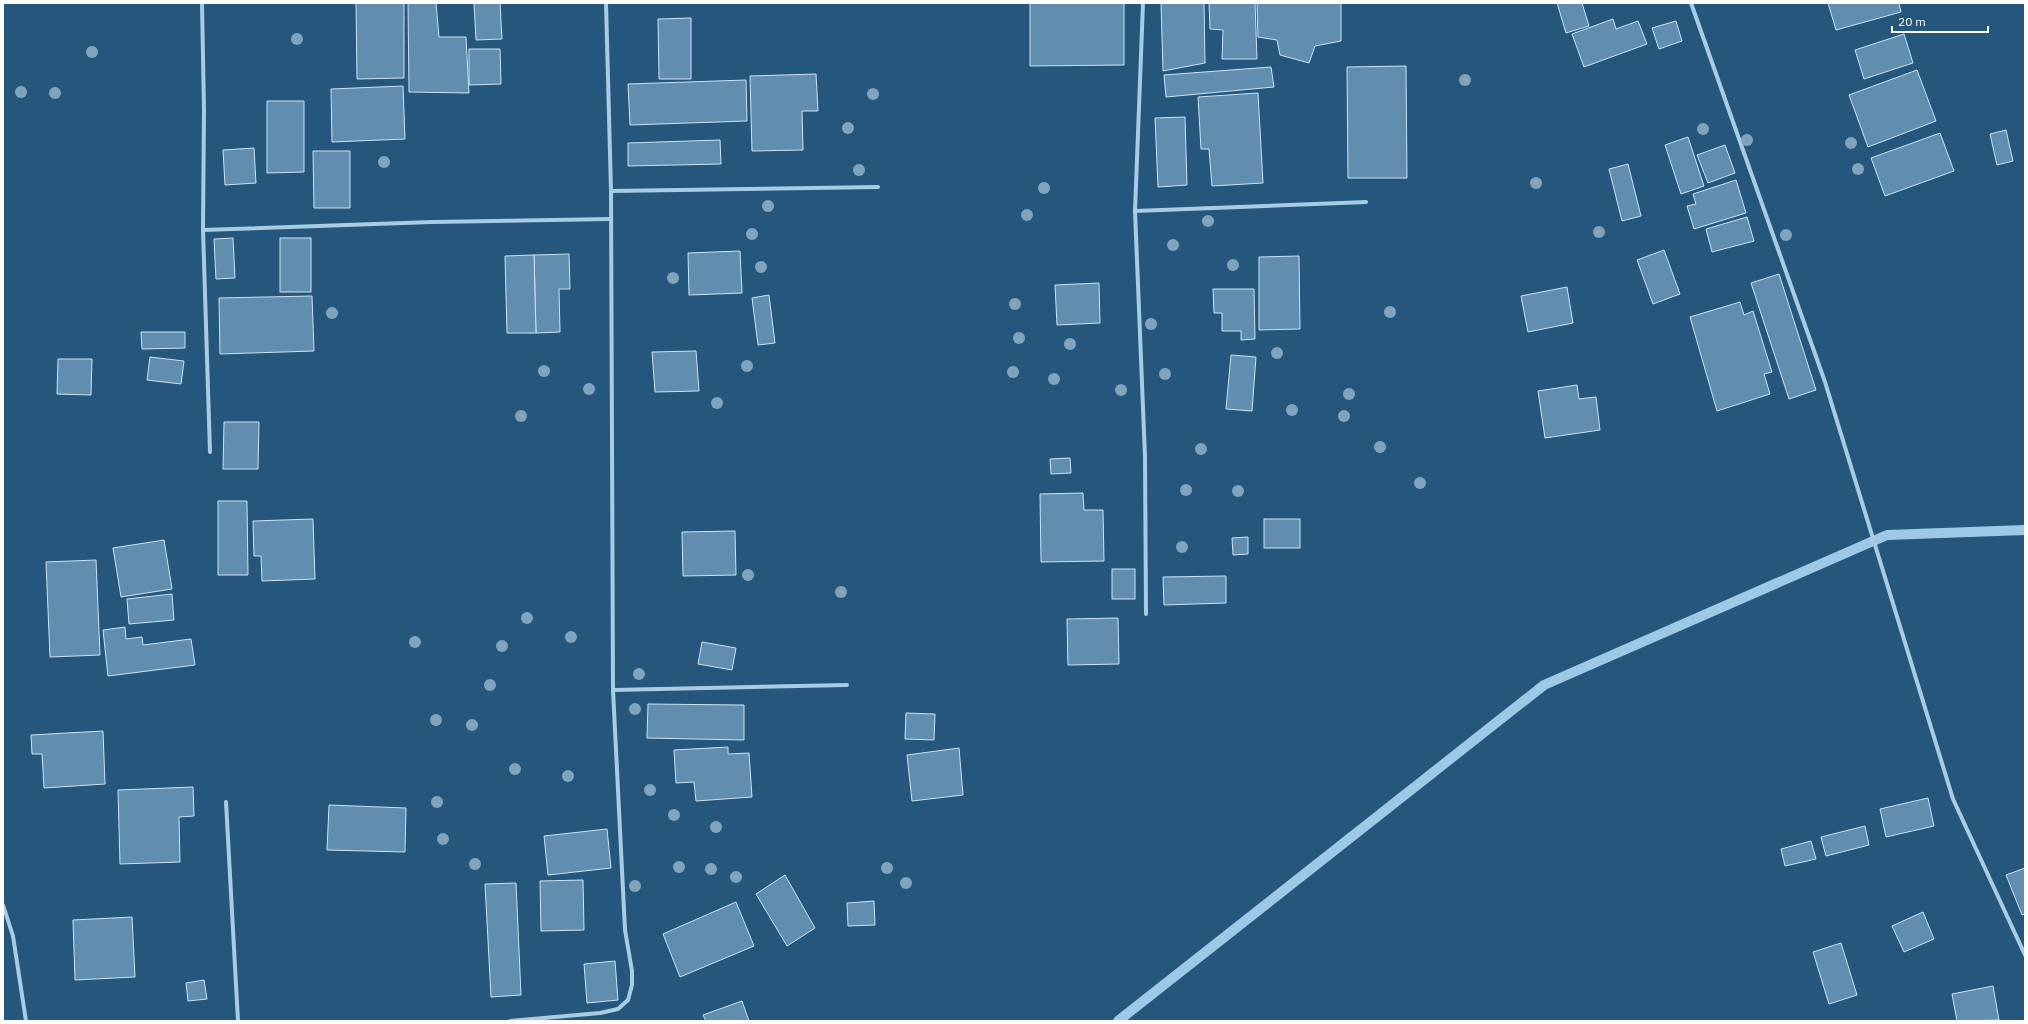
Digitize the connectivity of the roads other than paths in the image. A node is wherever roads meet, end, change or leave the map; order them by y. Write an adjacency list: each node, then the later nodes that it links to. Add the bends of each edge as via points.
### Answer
1 (202, 3): 10 (street)
2 (606, 3): 6 (street)
3 (1143, 3): 8 (street)
4 (1691, 3): 17 (street, via 1825,382 1953,799)
5 (878, 187): 6 (street)
6 (611, 191): 9 (street)
7 (1366, 202): 8 (street)
8 (1135, 211): 12 (street, via 1145,457)
9 (610, 219): 10 (street); 14 (street)
10 (203, 230): 11 (street)
11 (210, 452)
12 (1146, 614)
13 (847, 685): 14 (street)
14 (613, 690): 20 (street, via 625,930 632,971 628,1000 618,1009 600,1013)
15 (226, 802): 19 (street)
16 (3, 905): 18 (street, via 13,936)
17 (2025, 955)
18 (26, 1021)
19 (238, 1021)
20 (510, 1021)

